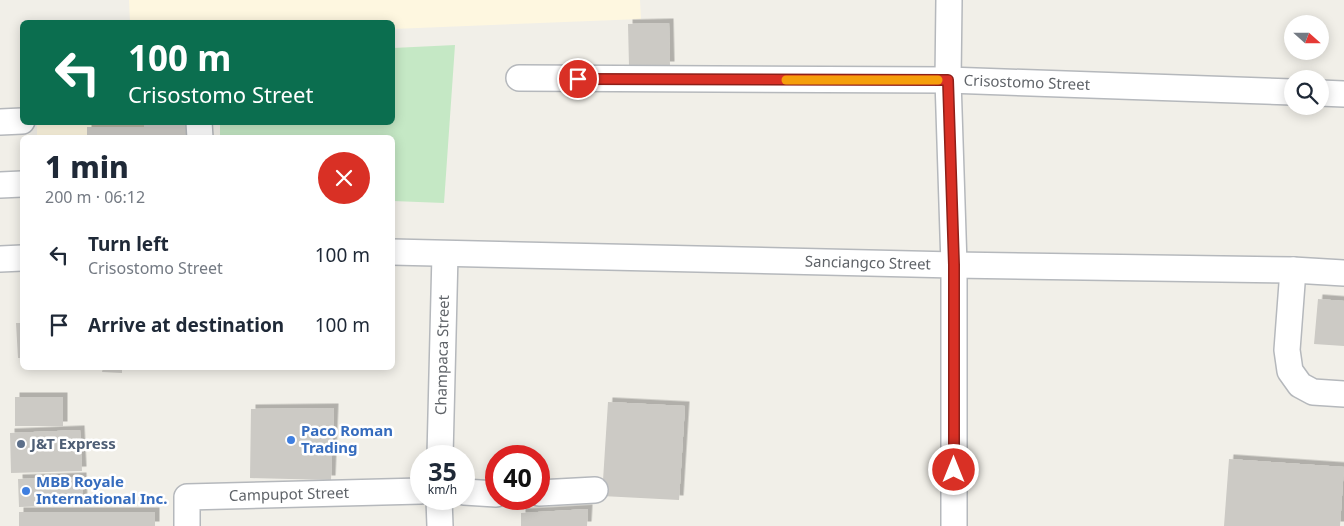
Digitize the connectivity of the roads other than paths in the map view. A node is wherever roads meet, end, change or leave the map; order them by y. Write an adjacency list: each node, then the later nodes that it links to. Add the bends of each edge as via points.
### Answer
1 (949, 0): 3 (street)
2 (519, 78): 3 (street, Crisostomo Street)
3 (948, 80): 4 (street, Crisostomo Street); 15 (street)
4 (1284, 92)
5 (1329, 93): 6 (street)
6 (1344, 94)
7 (20, 121): 8 (street)
8 (0, 122)
9 (20, 184): 10 (street)
10 (0, 185)
11 (395, 252): 12 (street, Sanciangco Street)
12 (445, 254): 15 (street, Sanciangco Street); 19 (street, Champaca Street)
13 (20, 258): 14 (street)
14 (0, 259)
15 (954, 265): 16 (street, Sanciangco Street); 26 (street)
16 (1292, 270): 17 (street, Sanciangco Street); 18 (street, via 1287,350 1290,371 1300,385 1313,392)
17 (1344, 273)
18 (1344, 394)
19 (440, 445)
20 (595, 490): 22 (street)
21 (410, 491): 24 (street, Campupot Street, via 187,496)
22 (550, 492)
23 (439, 510): 25 (street)
24 (188, 526)
25 (440, 526)
26 (954, 526)

